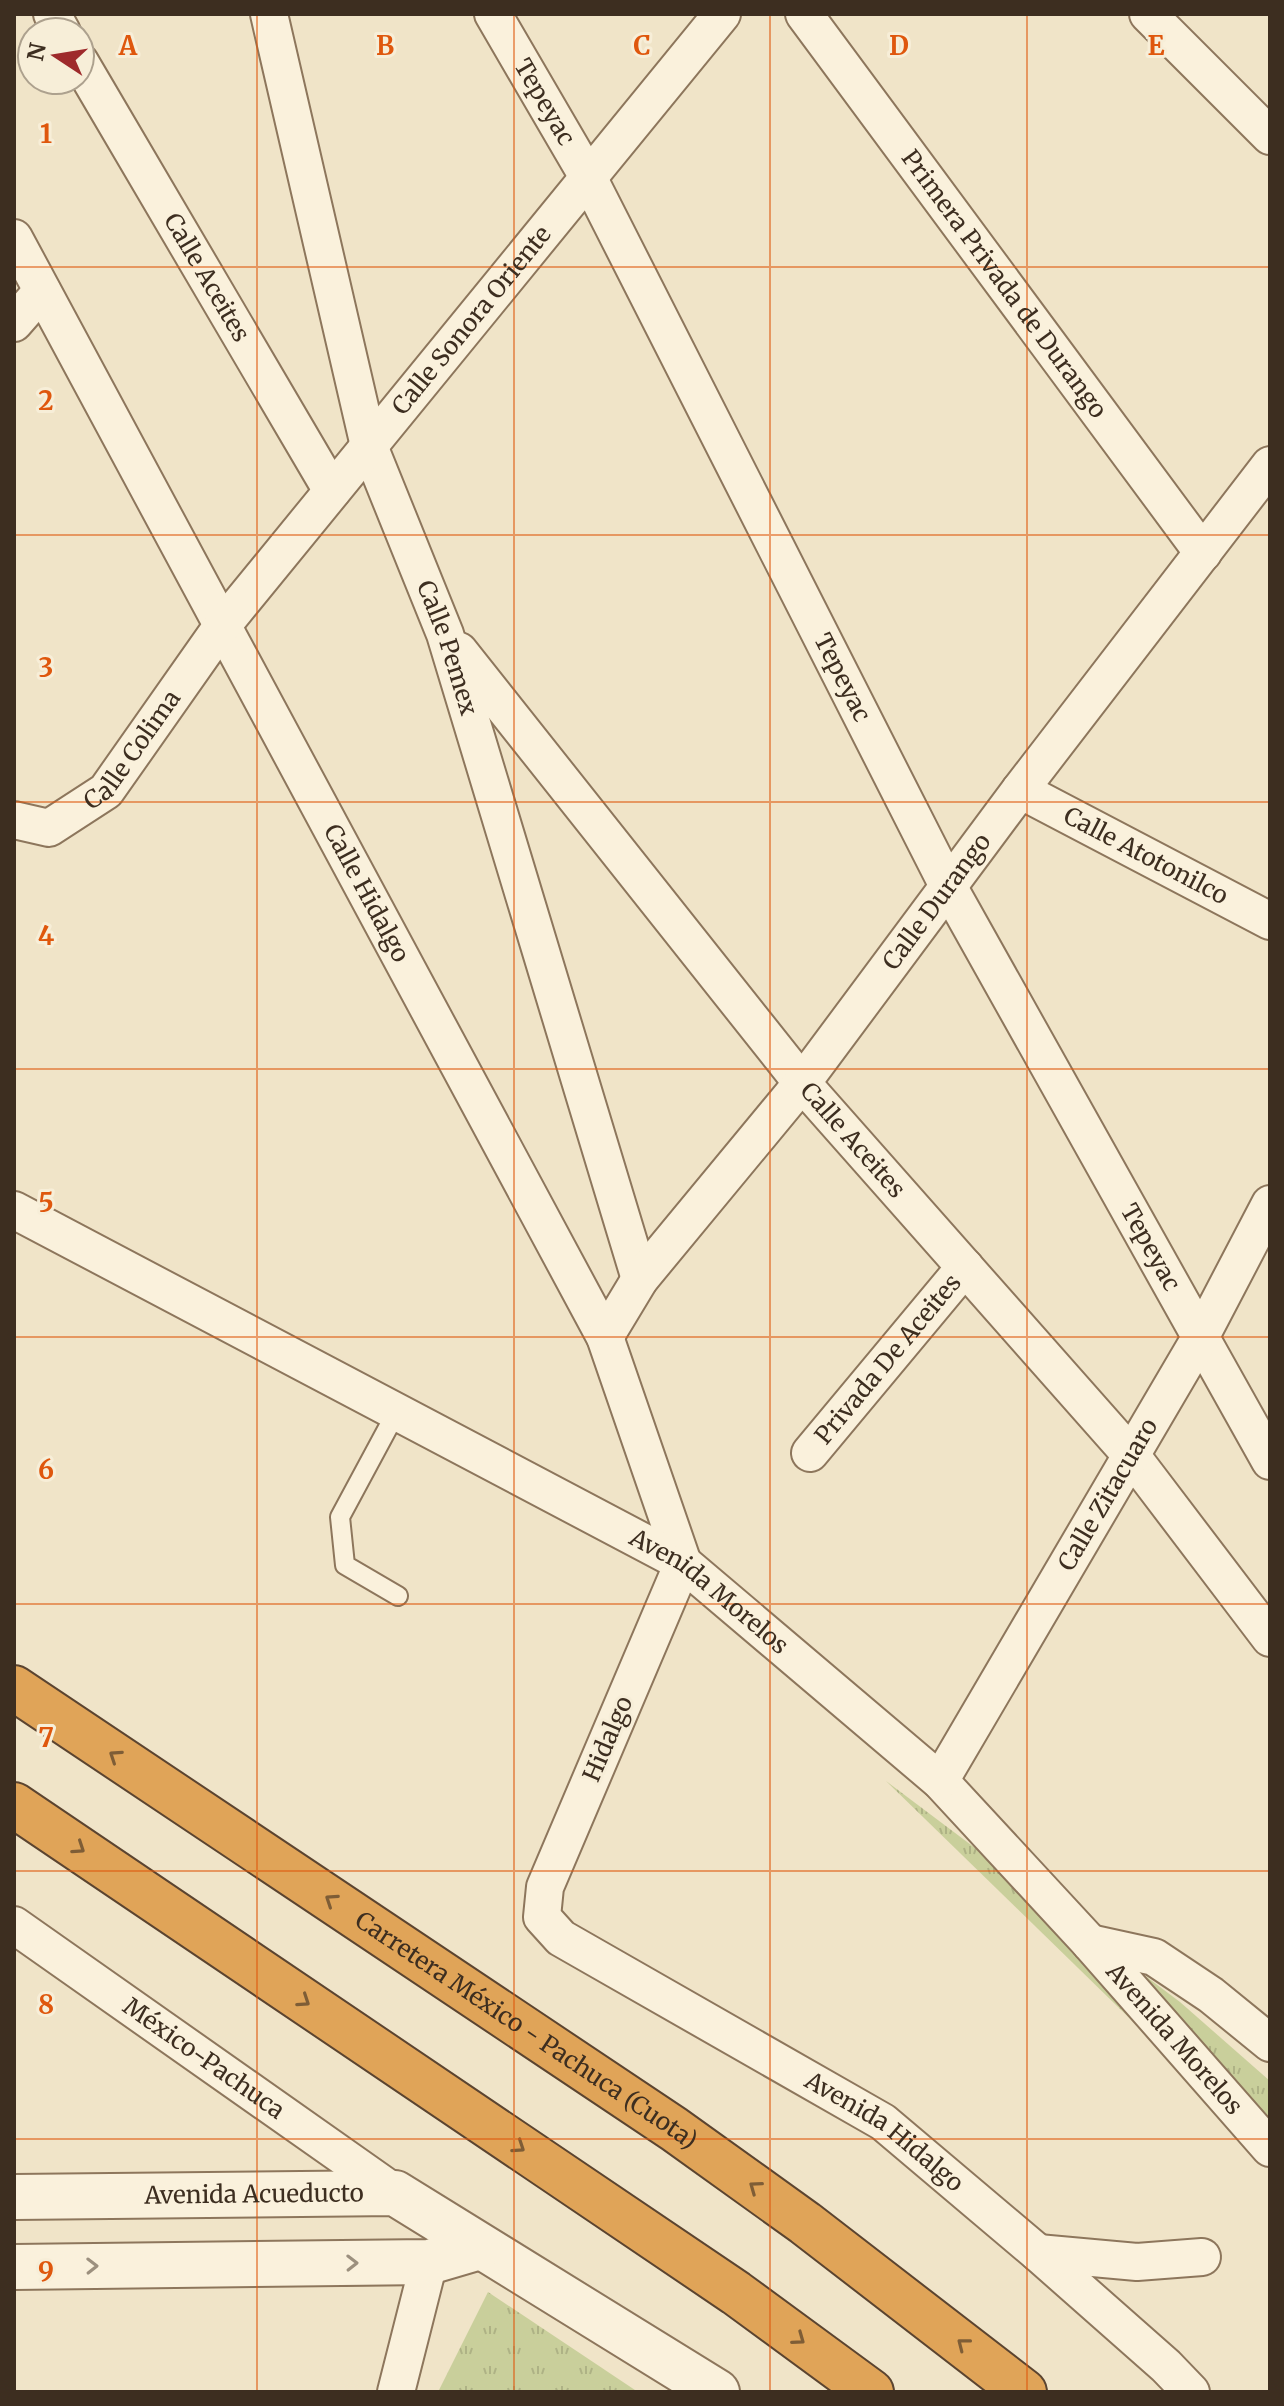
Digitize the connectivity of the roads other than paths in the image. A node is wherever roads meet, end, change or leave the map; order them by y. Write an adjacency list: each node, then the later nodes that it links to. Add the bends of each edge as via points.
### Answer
1 (269, 14): 12 (street, Calle Pemex)
2 (493, 14): 8 (street, Tepeyac)
3 (722, 14): 8 (street, Calle Sonora Oriente)
4 (804, 14): 15 (street, Primera Privada de Durango)
5 (1148, 14): 7 (street)
6 (96, 89): 14 (street, Calle Aceites)
7 (1270, 136)
8 (588, 177): 12 (street, Calle Sonora Oriente); 20 (street, Tepeyac)
9 (14, 238): 10 (street, Calle Hidalgo)
10 (42, 291): 11 (street); 16 (street, Calle Hidalgo)
11 (14, 323)
12 (369, 446): 14 (street, Calle Sonora Oriente); 17 (street, Calle Pemex)
13 (1270, 465): 15 (street, Calle Durango)
14 (332, 491): 16 (street, Calle Sonora Oriente)
15 (1203, 553): 18 (street, Calle Durango)
16 (222, 626): 19 (street, Calle Colima, via 106,791 49,828); 27 (street, Calle Hidalgo)
17 (445, 634): 22 (street, Calle Aceites); 26 (street, Calle Pemex)
18 (1020, 790): 20 (street, Calle Durango); 21 (street, Calle Atotonilco)
19 (14, 820)
20 (948, 886): 22 (street, Calle Durango); 28 (street, Tepeyac)
21 (1270, 921)
22 (802, 1083): 25 (street, Calle Aceites); 26 (street, Calle Durango)
23 (1270, 1204): 28 (street, Calle Zitacuaro)
24 (14, 1210): 29 (street, Avenida Morelos)
25 (965, 1267): 30 (street, Privada De Aceites); 31 (street, Calle Aceites)
26 (640, 1279): 27 (street, Calle Durango)
27 (605, 1337): 33 (street, Calle Hidalgo)
28 (1200, 1338): 31 (street, Calle Zitacuaro); 32 (street, Tepeyac)
29 (397, 1411): 33 (street, Avenida Morelos); 34 (lane, via 340,1517 345,1565)
30 (810, 1453)
31 (1131, 1455): 35 (street, Calle Aceites); 37 (street, Calle Zitacuaro)
32 (1270, 1461)
33 (683, 1563): 37 (street, Avenida Morelos); 39 (street, Hidalgo, via 545,1887)
34 (398, 1596)
35 (1270, 1638)
36 (14, 1688): 54 (highway, Carretera México - Pachuca (Cuota), one-way to 36, via 674,2129)
37 (940, 1781): 41 (street, Avenida Morelos)
38 (14, 1805): 53 (highway, one-way to 53, via 736,2293)
39 (542, 1917): 47 (street, Avenida Hidalgo, via 561,1938 883,2122)
40 (14, 1925): 44 (street, México-Pachuca)
41 (1090, 1943): 42 (street, via 1154,1957); 43 (street, Avenida Morelos)
42 (1270, 2043)
43 (1270, 2148)
44 (395, 2193): 45 (street, Avenida Acueducto); 46 (street, Avenida Acueducto)
45 (14, 2197)
46 (480, 2247): 49 (street); 52 (street, Avenida Acueducto)
47 (1038, 2253): 48 (street, via 1137,2262); 55 (street, Avenida Hidalgo)
48 (1202, 2257)
49 (429, 2262): 50 (street, one-way to 49); 51 (street)
50 (14, 2267)
51 (396, 2392)
52 (717, 2392)
53 (871, 2392)
54 (1024, 2392)
55 (1191, 2392)

